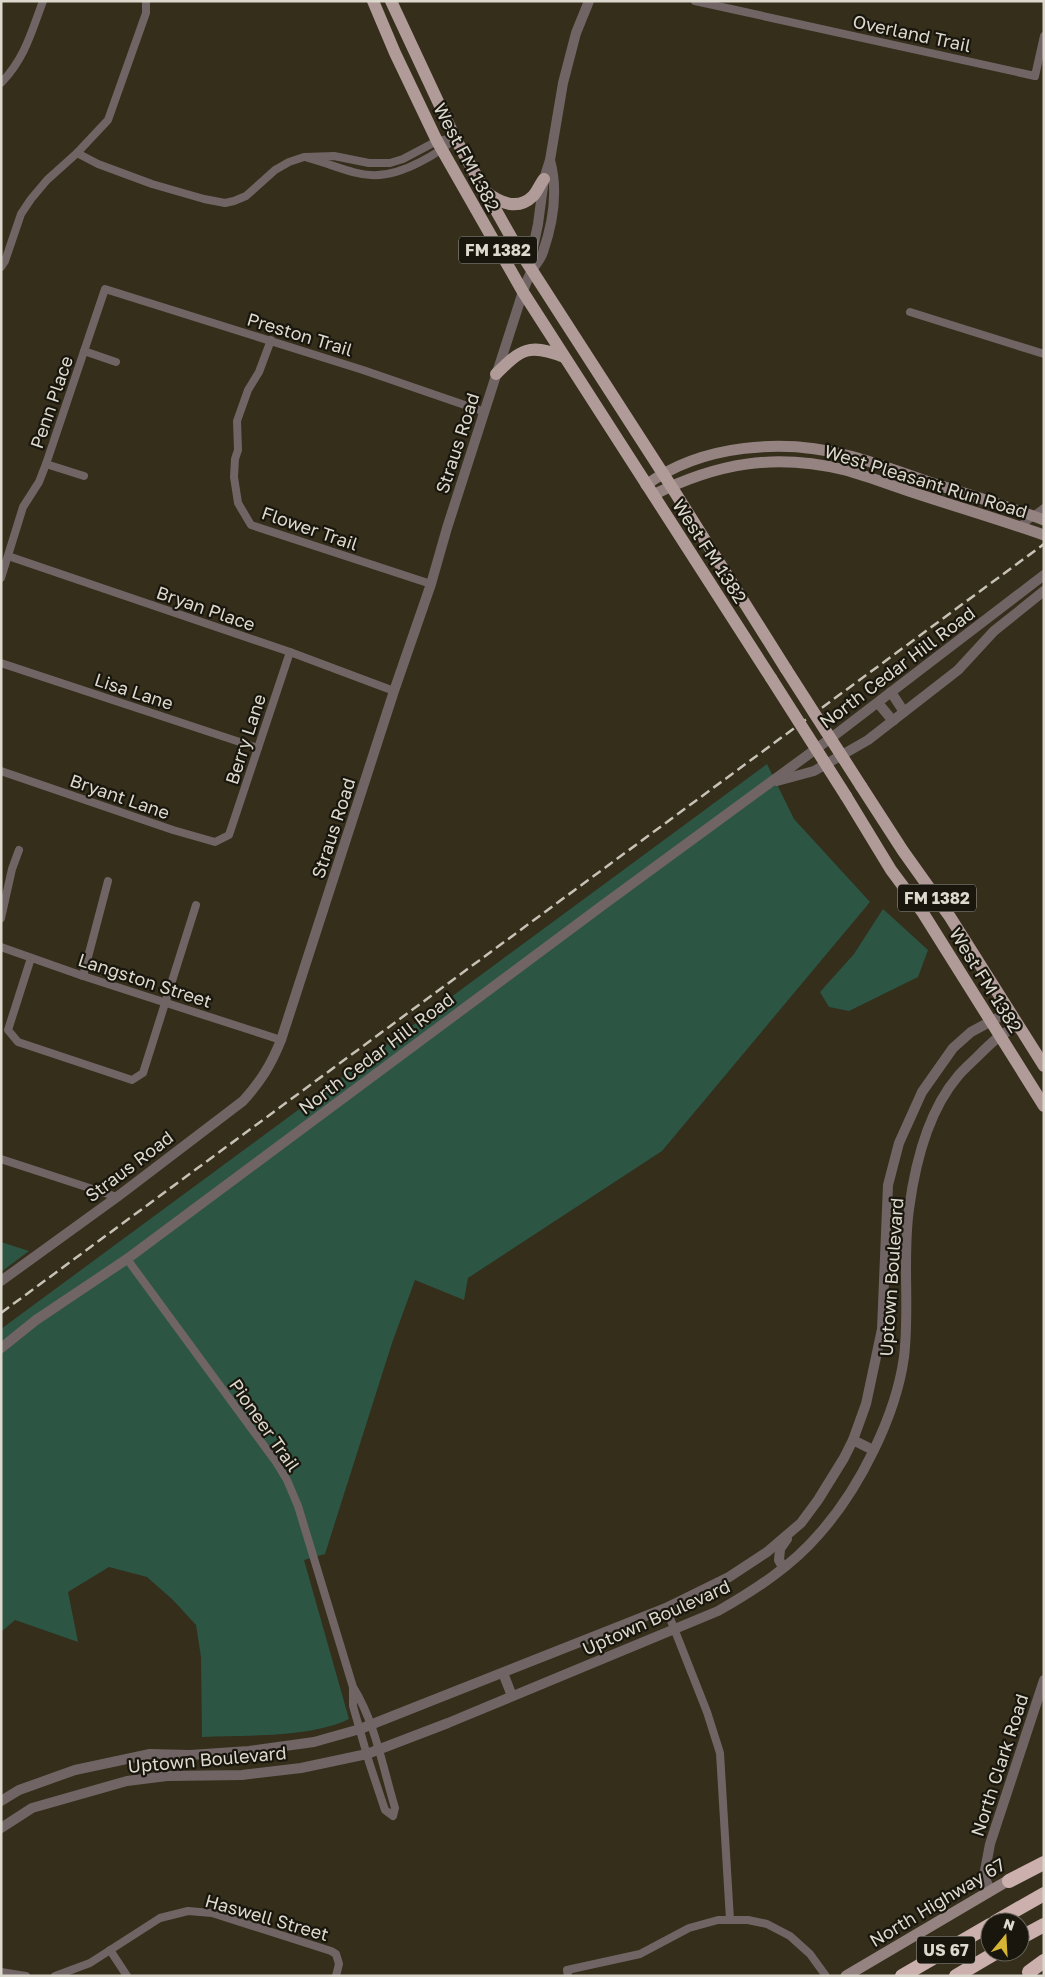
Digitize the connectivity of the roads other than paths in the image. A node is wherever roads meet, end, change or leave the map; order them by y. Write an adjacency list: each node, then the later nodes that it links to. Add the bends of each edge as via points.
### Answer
1 (43, 1): 8 (street, via 23,54)
2 (146, 1): 11 (street, via 146,13 108,120)
3 (373, 1): 10 (main road, West FM 1382 / FM 1382)
4 (391, 1): 9 (main road, West FM 1382 / FM 1382)
5 (589, 1): 13 (street, via 571,49)
6 (695, 1): 7 (street, Overland Trail, via 1035,76)
7 (1044, 36)
8 (1, 83)
9 (455, 138): 10 (street); 15 (main road, West FM 1382 / FM 1382)
10 (440, 146): 12 (street, via 390,163 369,163 334,156); 12 (street, via 404,170 378,176 352,172); 19 (main road, West FM 1382 / FM 1382)
11 (77, 153): 12 (street, via 152,184 225,203 246,196 276,170); 16 (street, via 31,199 21,214)
12 (304, 157)
13 (550, 160): 14 (street); 17 (street, via 554,175 551,219 543,253)
14 (544, 179): 15 (main road, via 533,196 514,204 496,200); 17 (street)
15 (483, 190): 17 (main road, West FM 1382 / FM 1382)
16 (1, 267)
17 (532, 271): 19 (street, Straus Road); 29 (main road, West FM 1382 / FM 1382)
18 (105, 289): 21 (street, Preston Trail); 22 (street, Penn Place)
19 (523, 292): 24 (main road, West FM 1382 / FM 1382); 26 (street, Straus Road)
20 (910, 312): 23 (street)
21 (270, 340): 27 (street, Preston Trail); 40 (street, Flower Trail, via 237,421 238,450 234,477 238,503 251,525)
22 (84, 351): 25 (street, Penn Place); 28 (street, Penn Place)
23 (1044, 354)
24 (564, 357): 26 (main road, via 546,350 526,351 513,357); 32 (main road, West FM 1382 / FM 1382)
25 (116, 362)
26 (496, 374): 27 (street, Straus Road)
27 (485, 412): 40 (street, Straus Road)
28 (46, 464): 30 (street, Penn Place); 37 (street, Penn Place, via 23,507)
29 (662, 473): 31 (main road, West FM 1382 / FM 1382); 32 (main road, West Pleasant Run Road); 34 (main road, West Pleasant Run Road, via 699,458 746,448 799,446 849,455)
30 (84, 476)
31 (671, 486): 32 (main road, West Pleasant Run Road); 35 (main road, West Pleasant Run Road, via 728,466 800,462 845,470); 61 (main road, West FM 1382 / FM 1382, bridge, via 861,786)
32 (650, 490): 62 (main road, West FM 1382 / FM 1382, bridge, via 891,870 924,914)
33 (1044, 508): 34 (street)
34 (1038, 518): 35 (street)
35 (1020, 526): 36 (main road, West Pleasant Run Road)
36 (1044, 535)
37 (8, 556): 39 (street, Penn Place); 42 (street, Bryan Place)
38 (1044, 575): 45 (street, North Cedar Hill Road)
39 (1, 578)
40 (431, 584): 44 (street, Straus Road)
41 (1044, 591): 47 (street, North Cedar Hill Road, via 994,631 958,670)
42 (290, 652): 44 (street, Bryan Place); 49 (street, Berry Lane)
43 (1, 663): 49 (street, Lisa Lane)
44 (394, 691): 65 (street, Straus Road)
45 (891, 692): 46 (street, North Cedar Hill Road); 47 (street)
46 (878, 703): 48 (street); 51 (street, North Cedar Hill Road)
47 (904, 712): 48 (street, North Cedar Hill Road)
48 (893, 721): 51 (street, North Cedar Hill Road, via 868,740 814,771)
49 (258, 748): 52 (street, Berry Lane)
50 (1, 771): 52 (street, Bryant Lane, via 215,842)
51 (770, 783): 70 (street, North Cedar Hill Road)
52 (229, 835)
53 (19, 850): 56 (street)
54 (108, 882): 59 (street)
55 (196, 905): 60 (street)
56 (1, 918)
57 (1, 948): 58 (street, Langston Street)
58 (31, 958): 59 (street, Langston Street); 60 (street, via 8,1030 18,1042 132,1080 143,1073)
59 (83, 976): 60 (street, Langston Street)
60 (165, 1003): 65 (street, Langston Street)
61 (1010, 1011): 62 (street, Uptown Boulevard); 63 (main road, West FM 1382 / FM 1382)
62 (991, 1021): 64 (main road, West FM 1382 / FM 1382); 73 (street, Uptown Boulevard, via 971,1032 953,1048 936,1070 919,1096 899,1143 888,1185 882,1328 866,1404)
63 (1019, 1025): 64 (street, Uptown Boulevard); 66 (main road, West FM 1382 / FM 1382)
64 (999, 1035): 67 (main road, West FM 1382 / FM 1382); 74 (street, Uptown Boulevard, via 958,1076 938,1108 927,1134 909,1210 904,1358 888,1416)
65 (281, 1040): 69 (street, Straus Road, via 260,1082 243,1100)
66 (1044, 1066)
67 (1044, 1106)
68 (1, 1159): 69 (street)
69 (117, 1197): 71 (street, Straus Road)
70 (127, 1259): 72 (street, North Cedar Hill Road, via 36,1320); 81 (street, Pioneer Trail, via 287,1480 298,1506)
71 (1, 1281)
72 (1, 1348)
73 (853, 1440): 74 (street); 75 (street, Uptown Boulevard, via 830,1481)
74 (873, 1450): 76 (street, Uptown Boulevard, via 842,1504 820,1533)
75 (800, 1523): 76 (street, via 780,1549 779,1560); 77 (street, Uptown Boulevard, via 767,1552 729,1577)
76 (783, 1567): 78 (street, Uptown Boulevard, via 757,1589 718,1611)
77 (666, 1608): 78 (street); 79 (street, Uptown Boulevard)
78 (675, 1628): 82 (street, Uptown Boulevard); 95 (street, via 720,1753)
79 (503, 1673): 82 (street); 83 (street, Uptown Boulevard)
80 (1044, 1680): 92 (street, North Clark Road, via 990,1844 984,1876)
81 (352, 1687): 83 (street, Pioneer Trail, via 363,1703); 84 (street, Pioneer Trail)
82 (512, 1696): 85 (street, Uptown Boulevard)
83 (370, 1726): 84 (street, Uptown Boulevard); 85 (street, Pioneer Trail)
84 (360, 1730): 86 (street, Pioneer Trail); 87 (street, Uptown Boulevard, via 314,1742 249,1751 150,1754 74,1770 19,1790)
85 (378, 1750): 86 (street, Uptown Boulevard); 86 (street, Pioneer Trail, via 395,1808 393,1816 385,1810)
86 (367, 1754): 88 (street, Uptown Boulevard, via 242,1776 167,1776 127,1781 32,1808)
87 (1, 1801)
88 (1, 1828)
89 (1044, 1855): 91 (main road, North Highway 67)
90 (1044, 1863): 91 (highway)
91 (1009, 1881): 92 (main road, North Highway 67)
92 (990, 1890): 111 (main road, North Highway 67)
93 (1044, 1894): 94 (highway, US 67)
94 (1012, 1912)
95 (730, 1920): 104 (street, via 689,1928 640,1954); 110 (street, via 767,1924 790,1936 810,1954)
96 (1044, 1925): 98 (highway)
97 (980, 1931): 112 (highway, US 67)
98 (1030, 1933)
99 (110, 1950): 107 (street, Haswell Street, via 90,1963); 108 (street); 109 (street, Haswell Street, via 160,1918 188,1911 212,1913 336,1954 339,1964)
100 (1044, 1961): 105 (highway)
101 (980, 1962): 113 (highway, US 67)
102 (1044, 1967): 105 (main road)
103 (1, 1972): 106 (street)
104 (568, 1973)
105 (1026, 1974)
106 (26, 1976)
107 (55, 1976)
108 (127, 1976)
109 (336, 1976)
110 (826, 1976)
111 (846, 1976)
112 (902, 1976)
113 (956, 1976)

